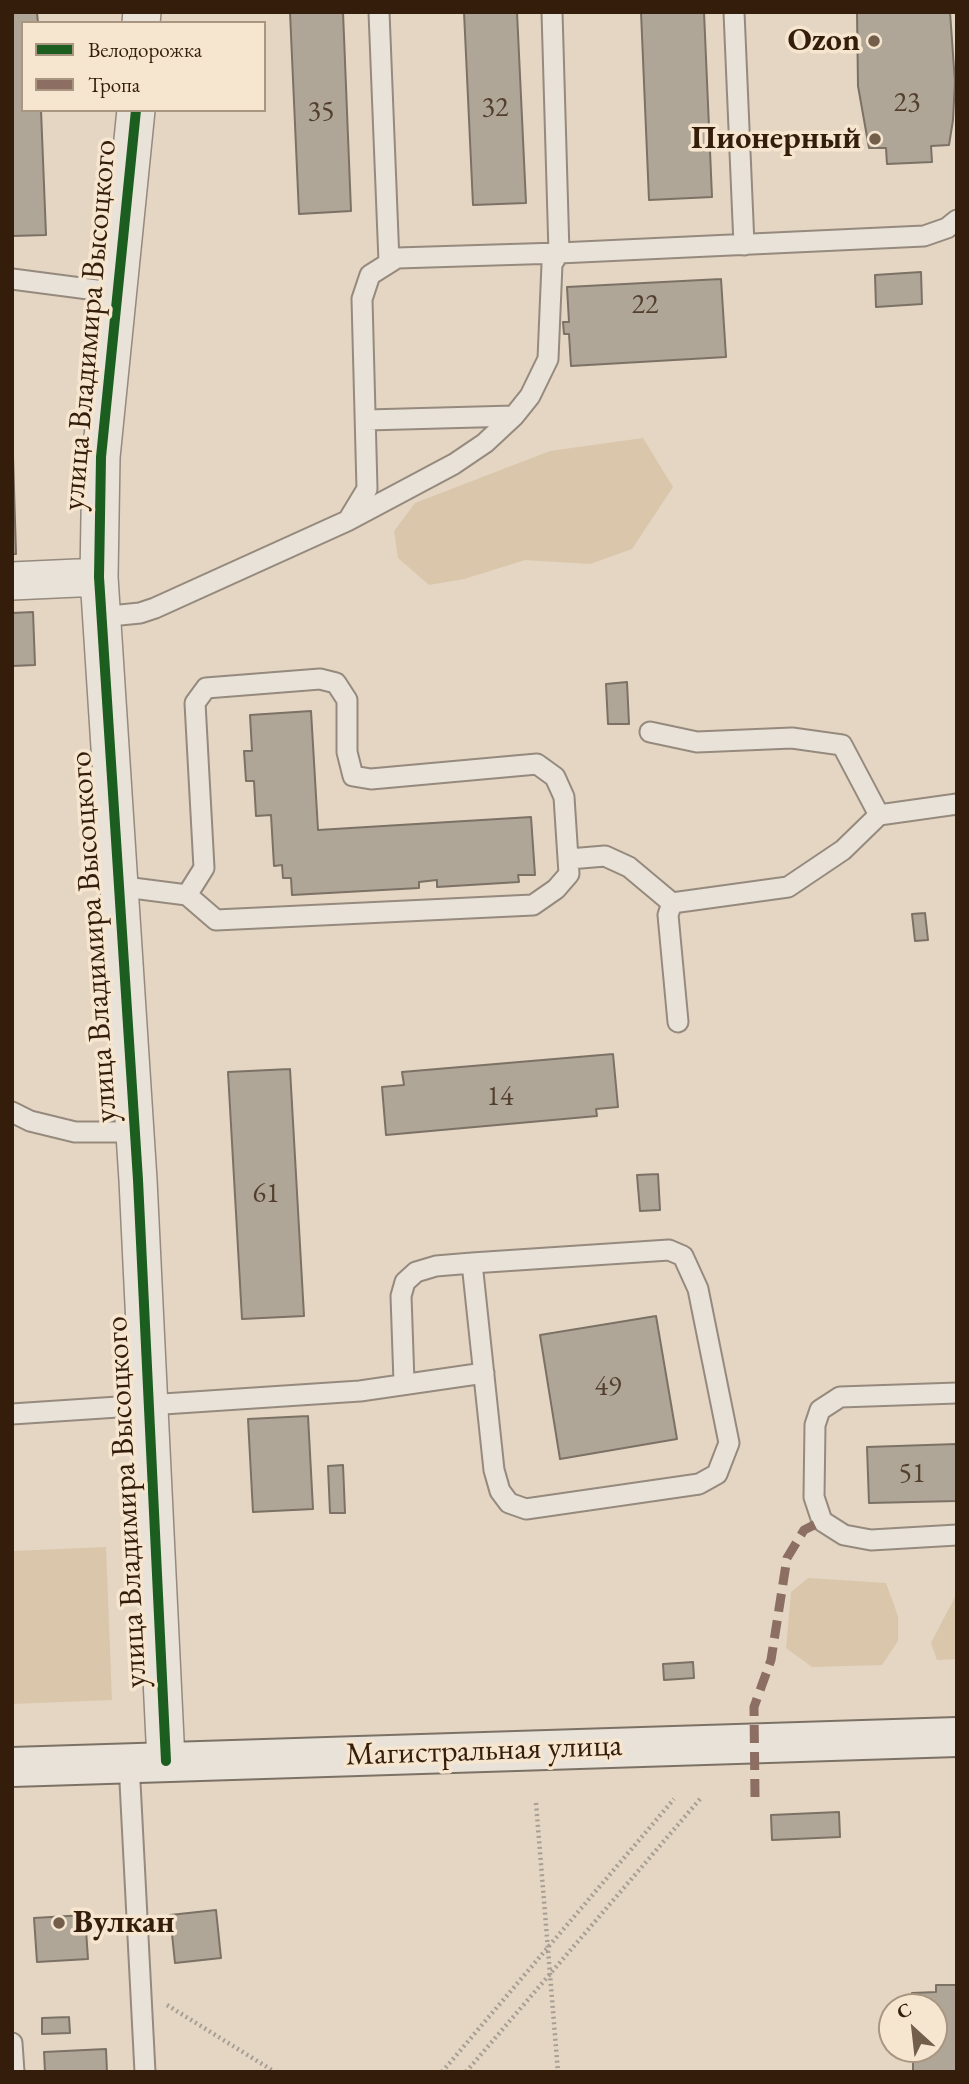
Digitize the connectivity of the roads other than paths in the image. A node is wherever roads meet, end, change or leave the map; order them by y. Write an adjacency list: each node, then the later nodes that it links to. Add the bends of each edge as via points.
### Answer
1 (379, 12): 8 (lane)
2 (552, 12): 7 (lane)
3 (734, 12): 6 (lane)
4 (136, 112): 10 (street, улица Владимира Высоцкого)
5 (957, 220): 6 (lane, via 924,236)
6 (744, 245): 7 (lane)
7 (559, 253): 8 (lane, via 397,258); 11 (lane, via 552,264 548,359)
8 (389, 262): 12 (lane, via 370,275 362,299)
9 (12, 279): 10 (lane)
10 (119, 293): 14 (street, улица Владимира Высоцкого, via 101,457)
11 (514, 416): 12 (lane); 13 (lane, via 454,464)
12 (367, 420): 13 (lane, via 368,489)
13 (347, 521): 16 (lane, via 155,608)
14 (99, 577): 15 (street); 16 (street, улица Владимира Высоцкого)
15 (12, 581)
16 (100, 617): 21 (street, улица Владимира Высоцкого)
17 (650, 732): 19 (lane, via 697,742 792,738 842,745)
18 (957, 804): 19 (lane)
19 (879, 815): 23 (lane, via 843,850 788,887)
20 (569, 859): 22 (lane, via 569,874 533,905 216,920); 22 (lane, via 564,797 555,777 537,764 372,779 353,776 347,752 347,700 336,683 320,679 206,688 195,704 204,868); 23 (lane, via 605,856 629,867)
21 (117, 886): 22 (lane); 26 (street, улица Владимира Высоцкого)
22 (187, 895)
23 (672, 903): 24 (lane, via 668,915)
24 (678, 1022)
25 (12, 1112): 26 (lane, via 75,1132)
26 (133, 1132): 31 (street, улица Владимира Высоцкого)
27 (472, 1263): 28 (lane); 28 (lane, via 669,1250 683,1256 698,1289 729,1443 725,1459 717,1474 699,1484 526,1508 509,1503 494,1470); 29 (lane, via 436,1266 415,1272 405,1282 401,1296)
28 (484, 1373): 29 (lane)
29 (404, 1382): 31 (lane, via 360,1391)
30 (957, 1393): 33 (lane, via 839,1397 820,1410 814,1425 814,1497 822,1521 844,1535 872,1540)
31 (149, 1406): 32 (lane); 35 (street, улица Владимира Высоцкого)
32 (12, 1414)
33 (957, 1535)
34 (957, 1737): 35 (main road, Магистральная улица)
35 (148, 1762): 36 (main road, Магистральная улица); 39 (lane, via 139,1988)
36 (12, 1767)
37 (12, 2043): 38 (lane)
38 (14, 2072)
39 (145, 2072)

